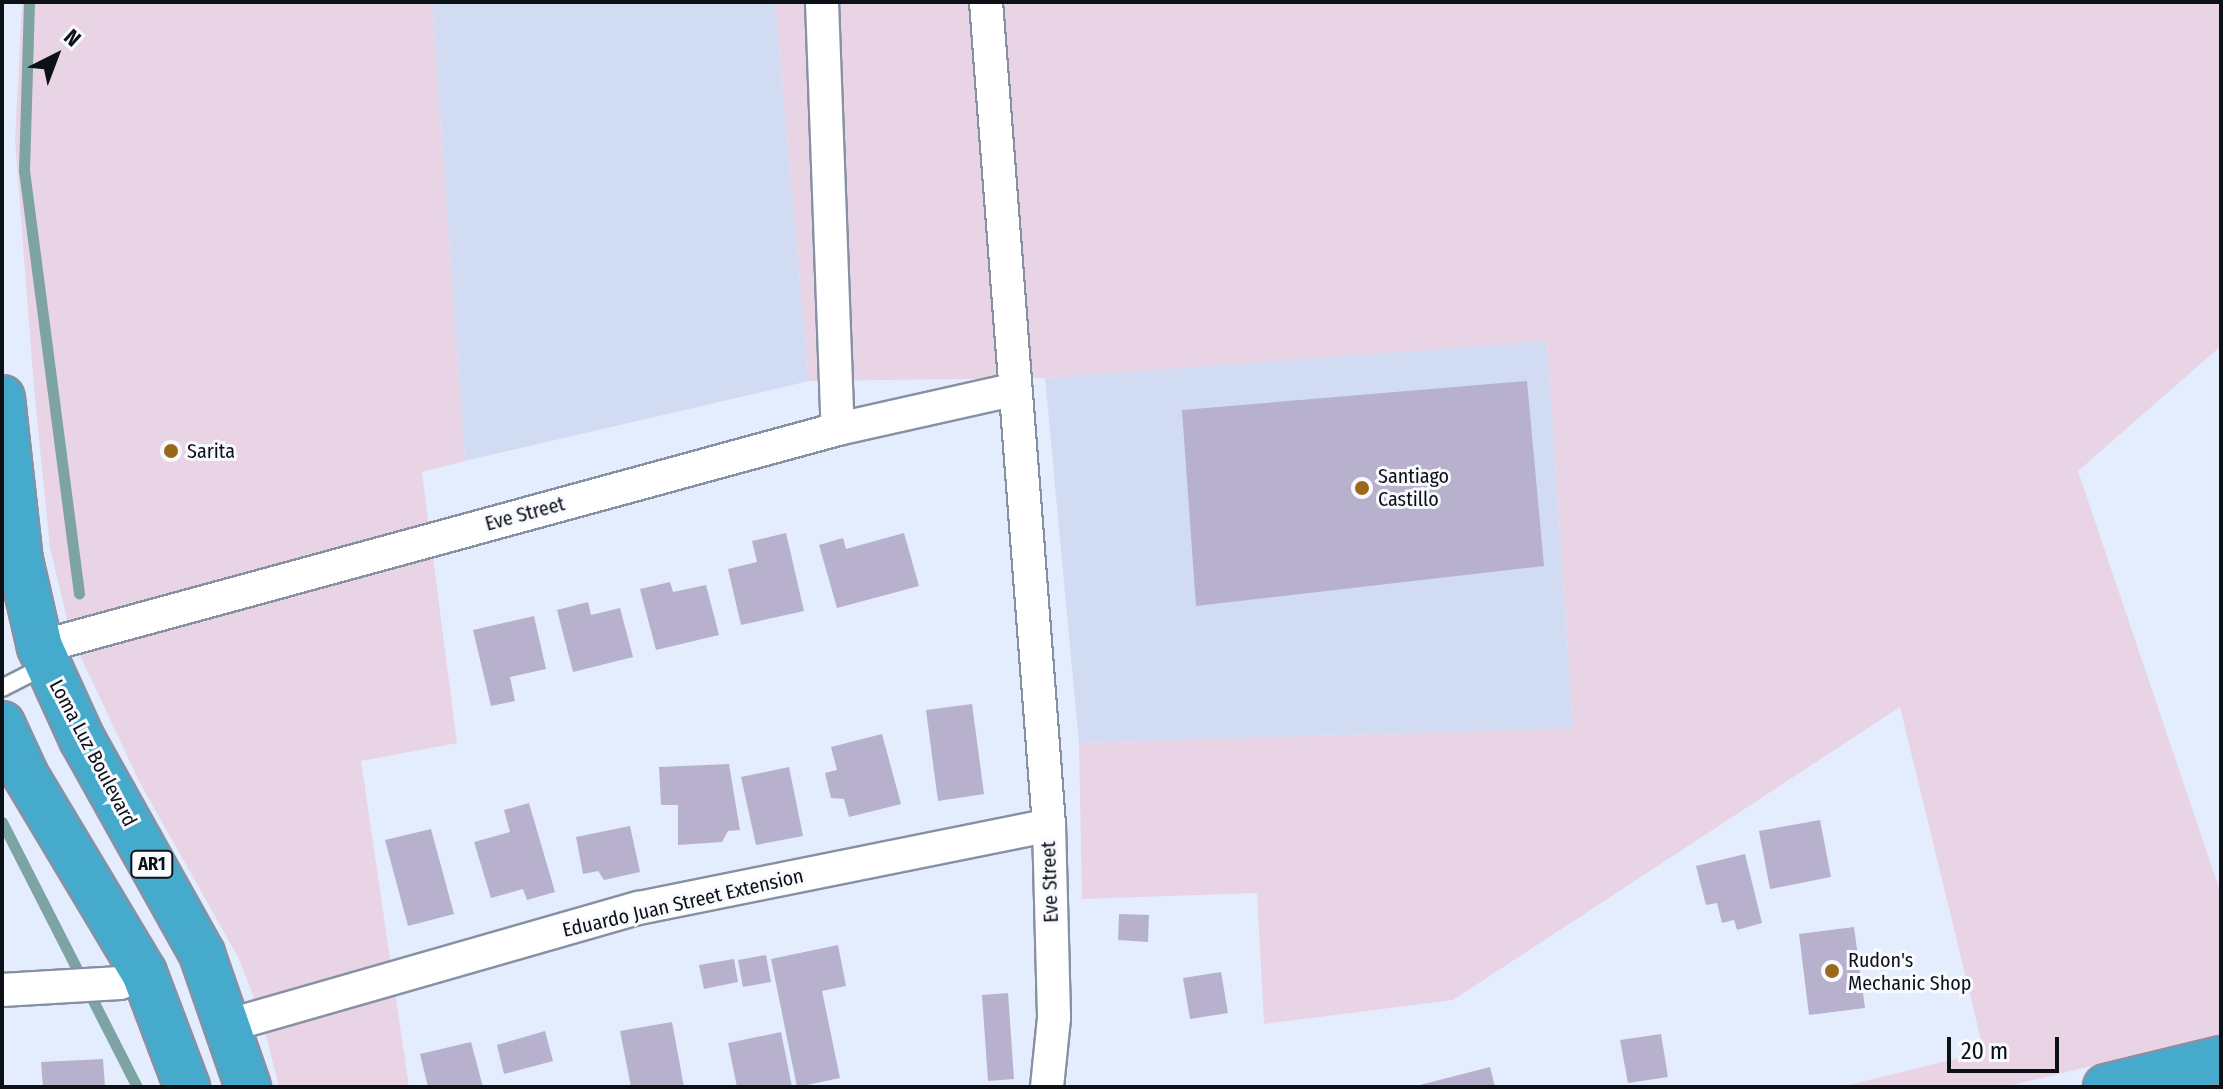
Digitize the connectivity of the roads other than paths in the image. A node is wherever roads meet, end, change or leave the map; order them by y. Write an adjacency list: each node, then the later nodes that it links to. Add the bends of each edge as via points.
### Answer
1 (822, 2): 5 (street)
2 (986, 2): 3 (street, Eve Street)
3 (1013, 390): 5 (street, Eve Street); 9 (street, Eve Street)
4 (2, 398): 6 (highway, Loma Luz Boulevard / AR1, via 20,560)
5 (838, 429): 6 (street, Eve Street)
6 (44, 656): 7 (lane); 12 (highway, Loma Luz Boulevard / AR1, via 82,739 202,954)
7 (2, 688)
8 (2, 724): 10 (highway, via 26,776)
9 (1049, 825): 12 (street, Eduardo Juan Street Extension, via 639,908); 16 (street, Eve Street, via 1054,1018)
10 (144, 973): 11 (street, via 120,983); 14 (highway)
11 (2, 990)
12 (230, 1025): 15 (highway, Loma Luz Boulevard / AR1)
13 (2217, 1069): 17 (highway)
14 (187, 1087)
15 (248, 1087)
16 (1047, 1087)
17 (2106, 1087)

